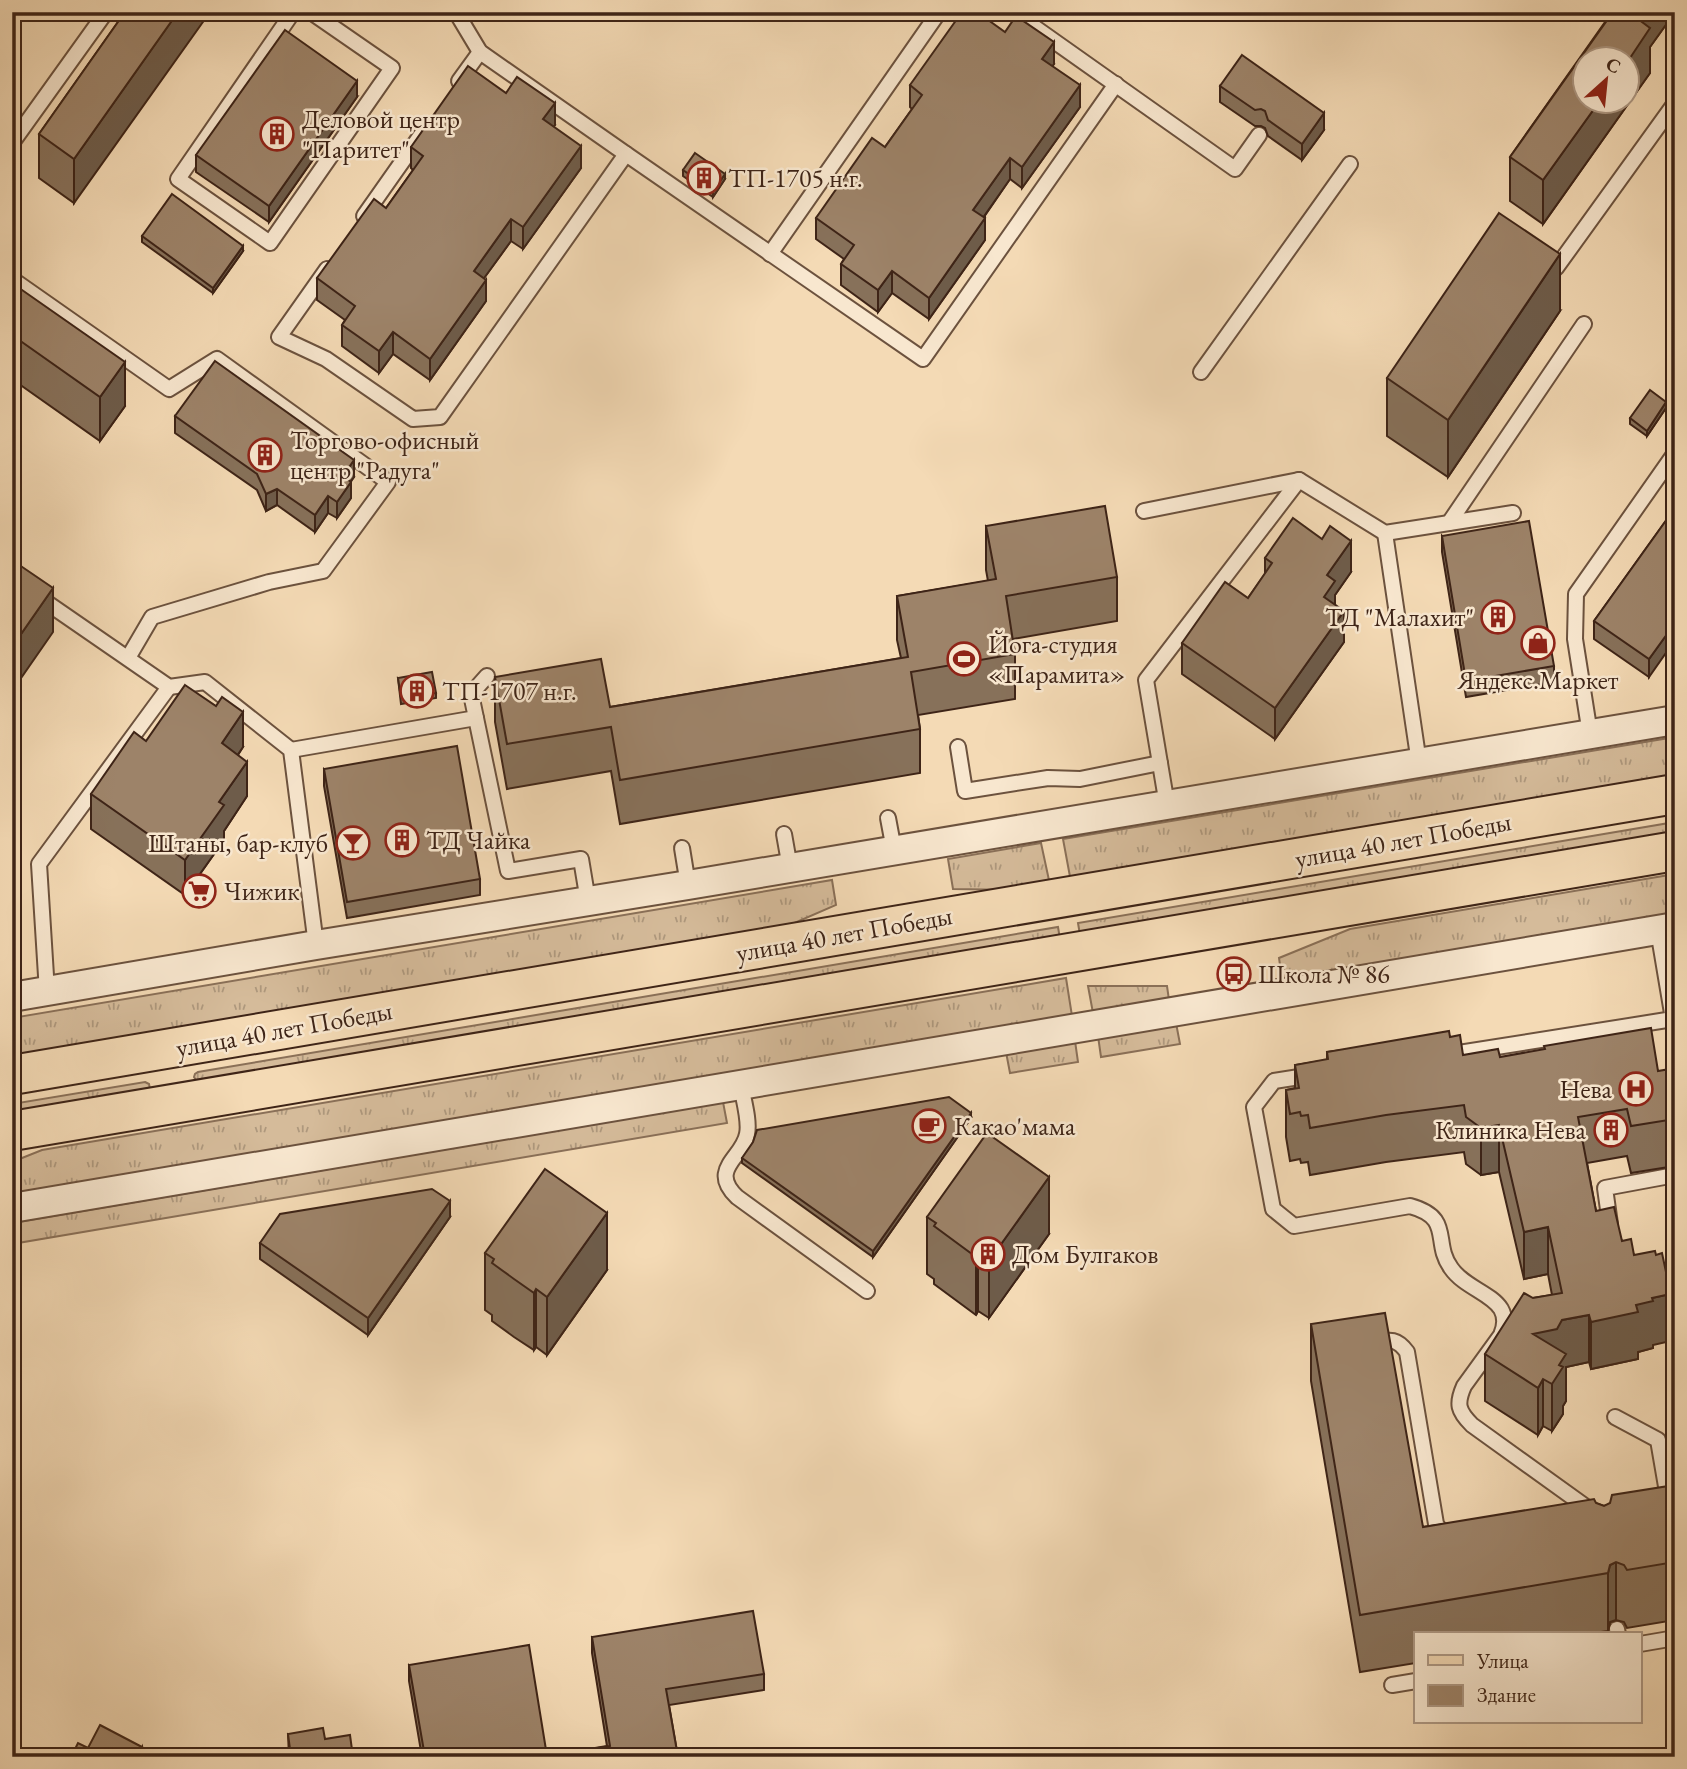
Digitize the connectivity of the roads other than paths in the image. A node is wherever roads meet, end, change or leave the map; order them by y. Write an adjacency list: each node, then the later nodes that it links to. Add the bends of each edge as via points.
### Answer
1 (106, 12): 13 (lane)
2 (293, 12): 3 (lane, via 178,179 270,243 391,68)
3 (311, 12)
4 (456, 12): 7 (lane)
5 (939, 12): 17 (lane)
6 (1013, 12): 8 (lane)
7 (480, 52): 9 (lane); 14 (lane)
8 (1115, 84): 12 (lane, via 1236,169); 17 (lane, via 923,359)
9 (447, 97)
10 (1675, 103): 19 (lane)
11 (432, 120): 16 (lane)
12 (1259, 135)
13 (12, 143)
14 (626, 154): 17 (lane); 18 (lane, via 440,417 412,419 326,359 279,337)
15 (1350, 164): 22 (lane)
16 (359, 223)
17 (769, 254)
18 (335, 257)
19 (1556, 268)
20 (12, 279): 30 (lane, via 169,389 217,359 388,482 323,571 152,617)
21 (1584, 324): 27 (lane)
22 (1201, 372)
23 (1675, 453): 35 (lane, via 1576,594 1575,639)
24 (1299, 480): 25 (lane); 28 (lane); 38 (lane, via 1146,680)
25 (1144, 511)
26 (1513, 513): 27 (lane)
27 (1449, 523): 28 (lane)
28 (1385, 533): 39 (lane)
29 (12, 589): 30 (lane, via 27,589)
30 (128, 659): 32 (lane)
31 (487, 676): 33 (lane, via 471,695)
32 (169, 687): 37 (lane, via 205,682); 52 (lane, via 39,864)
33 (476, 718): 37 (lane); 49 (lane, via 508,871 581,859)
34 (1675, 720): 35 (street)
35 (1590, 734): 39 (street)
36 (958, 747): 38 (lane, via 965,791 1048,778 1080,779)
37 (291, 750): 51 (lane)
38 (1160, 763): 41 (lane)
39 (1419, 763): 41 (street)
40 (1675, 794): 55 (main road, улица 40 лет Победы)
41 (1167, 805): 45 (street)
42 (888, 818): 45 (lane)
43 (784, 834): 47 (lane)
44 (681, 848): 48 (lane)
45 (894, 850): 47 (street)
46 (1675, 851): 60 (main road, улица 40 лет Победы)
47 (790, 868): 48 (street)
48 (688, 885): 49 (street)
49 (588, 901): 51 (street)
50 (1666, 928): 54 (lane); 59 (street)
51 (316, 945): 52 (street)
52 (47, 992): 53 (street)
53 (12, 998)
54 (1674, 1025): 56 (lane)
55 (174, 1048): 58 (main road, улица 40 лет Победы); 60 (main road)
56 (1425, 1058)
57 (1329, 1073): 69 (lane, via 1274,1081 1254,1108 1273,1209 1294,1226 1410,1206 1433,1218 1451,1269 1494,1302 1504,1317 1500,1335 1464,1386 1459,1406 1462,1414 1599,1515)
58 (12, 1075)
59 (741, 1085): 63 (street); 65 (lane, via 747,1138 729,1164 728,1188)
60 (183, 1102): 61 (main road, улица 40 лет Победы)
61 (12, 1131)
62 (1675, 1175): 64 (lane, via 1605,1188)
63 (12, 1208)
64 (1610, 1224)
65 (867, 1291)
66 (1363, 1344): 70 (lane, via 1391,1340 1407,1352 1436,1524 1453,1538)
67 (1615, 1417): 68 (lane, via 1658,1440)
68 (1666, 1499)
69 (1569, 1517)
70 (1466, 1536)
71 (1675, 1639): 72 (lane)
72 (1642, 1644)
73 (1414, 1681): 74 (lane)
74 (1392, 1685)

